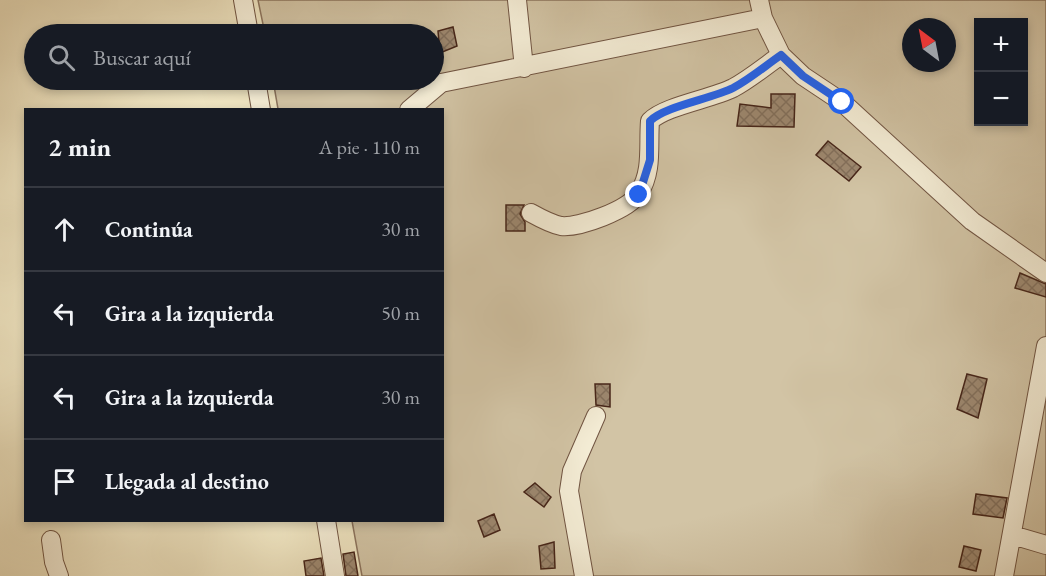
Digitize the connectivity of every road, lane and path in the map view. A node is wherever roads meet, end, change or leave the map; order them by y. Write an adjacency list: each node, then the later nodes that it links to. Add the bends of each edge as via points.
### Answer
1 (243, 0): 5 (street)
2 (517, 0): 7 (street)
3 (759, 0): 4 (street)
4 (763, 18): 6 (street); 7 (street)
5 (247, 24)
6 (781, 55): 13 (street, via 734,87 650,121 650,160 644,181 639,195 622,206 570,226 558,226); 14 (street, via 803,76 842,102 972,221)
7 (524, 68): 8 (street)
8 (444, 82)
9 (258, 90): 11 (street)
10 (433, 90): 12 (street)
11 (261, 108)
12 (411, 108)
13 (531, 213)
14 (1046, 273)
15 (1046, 346): 18 (street)
16 (596, 416): 23 (street, via 572,471 569,491)
17 (326, 522): 22 (street)
18 (1012, 535): 20 (street); 24 (street)
19 (51, 540): 21 (street)
20 (1046, 545)
21 (59, 576)
22 (335, 576)
23 (584, 576)
24 (1004, 576)

